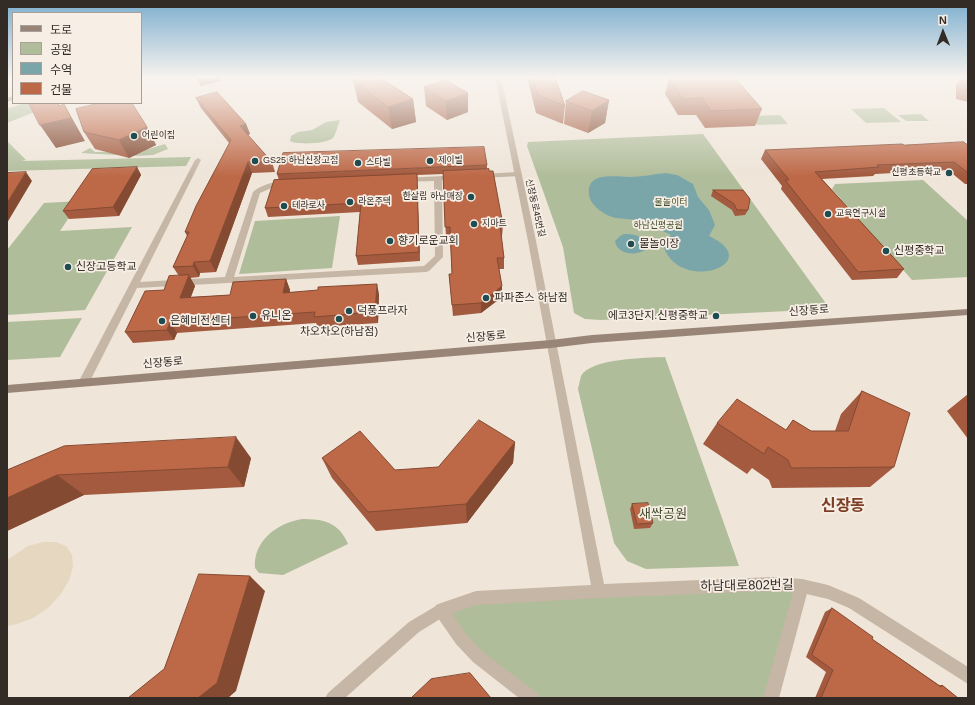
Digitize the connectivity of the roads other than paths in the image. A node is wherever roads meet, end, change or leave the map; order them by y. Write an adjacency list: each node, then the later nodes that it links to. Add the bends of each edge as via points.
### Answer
1 (504, 110): 3 (street, 신장동로45번길)
2 (198, 160): 10 (street)
3 (517, 174): 4 (street); 12 (street, 신장동로45번길)
4 (475, 176)
5 (453, 177): 6 (street)
6 (438, 178): 7 (street); 9 (street, via 439,258 426,269)
7 (398, 180)
8 (296, 184): 9 (street, via 273,185 257,192)
9 (228, 280): 10 (street)
10 (134, 285): 13 (street)
11 (968, 312): 12 (main road, 신장동로)
12 (550, 344): 13 (main road, 신장동로); 16 (street)
13 (84, 382): 14 (main road, 신장동로)
14 (7, 389)
15 (802, 586): 16 (street, 하남대로802번길, via 774,584); 18 (street, 하남대로802번길, via 828,592 854,603); 21 (street)
16 (599, 590): 17 (street, 하남대로802번길, via 476,598)
17 (441, 610): 19 (street, 하남대로802번길, via 414,627); 20 (street, via 461,639 478,657)
18 (968, 676)
19 (333, 698)
20 (532, 698)
21 (771, 698)

